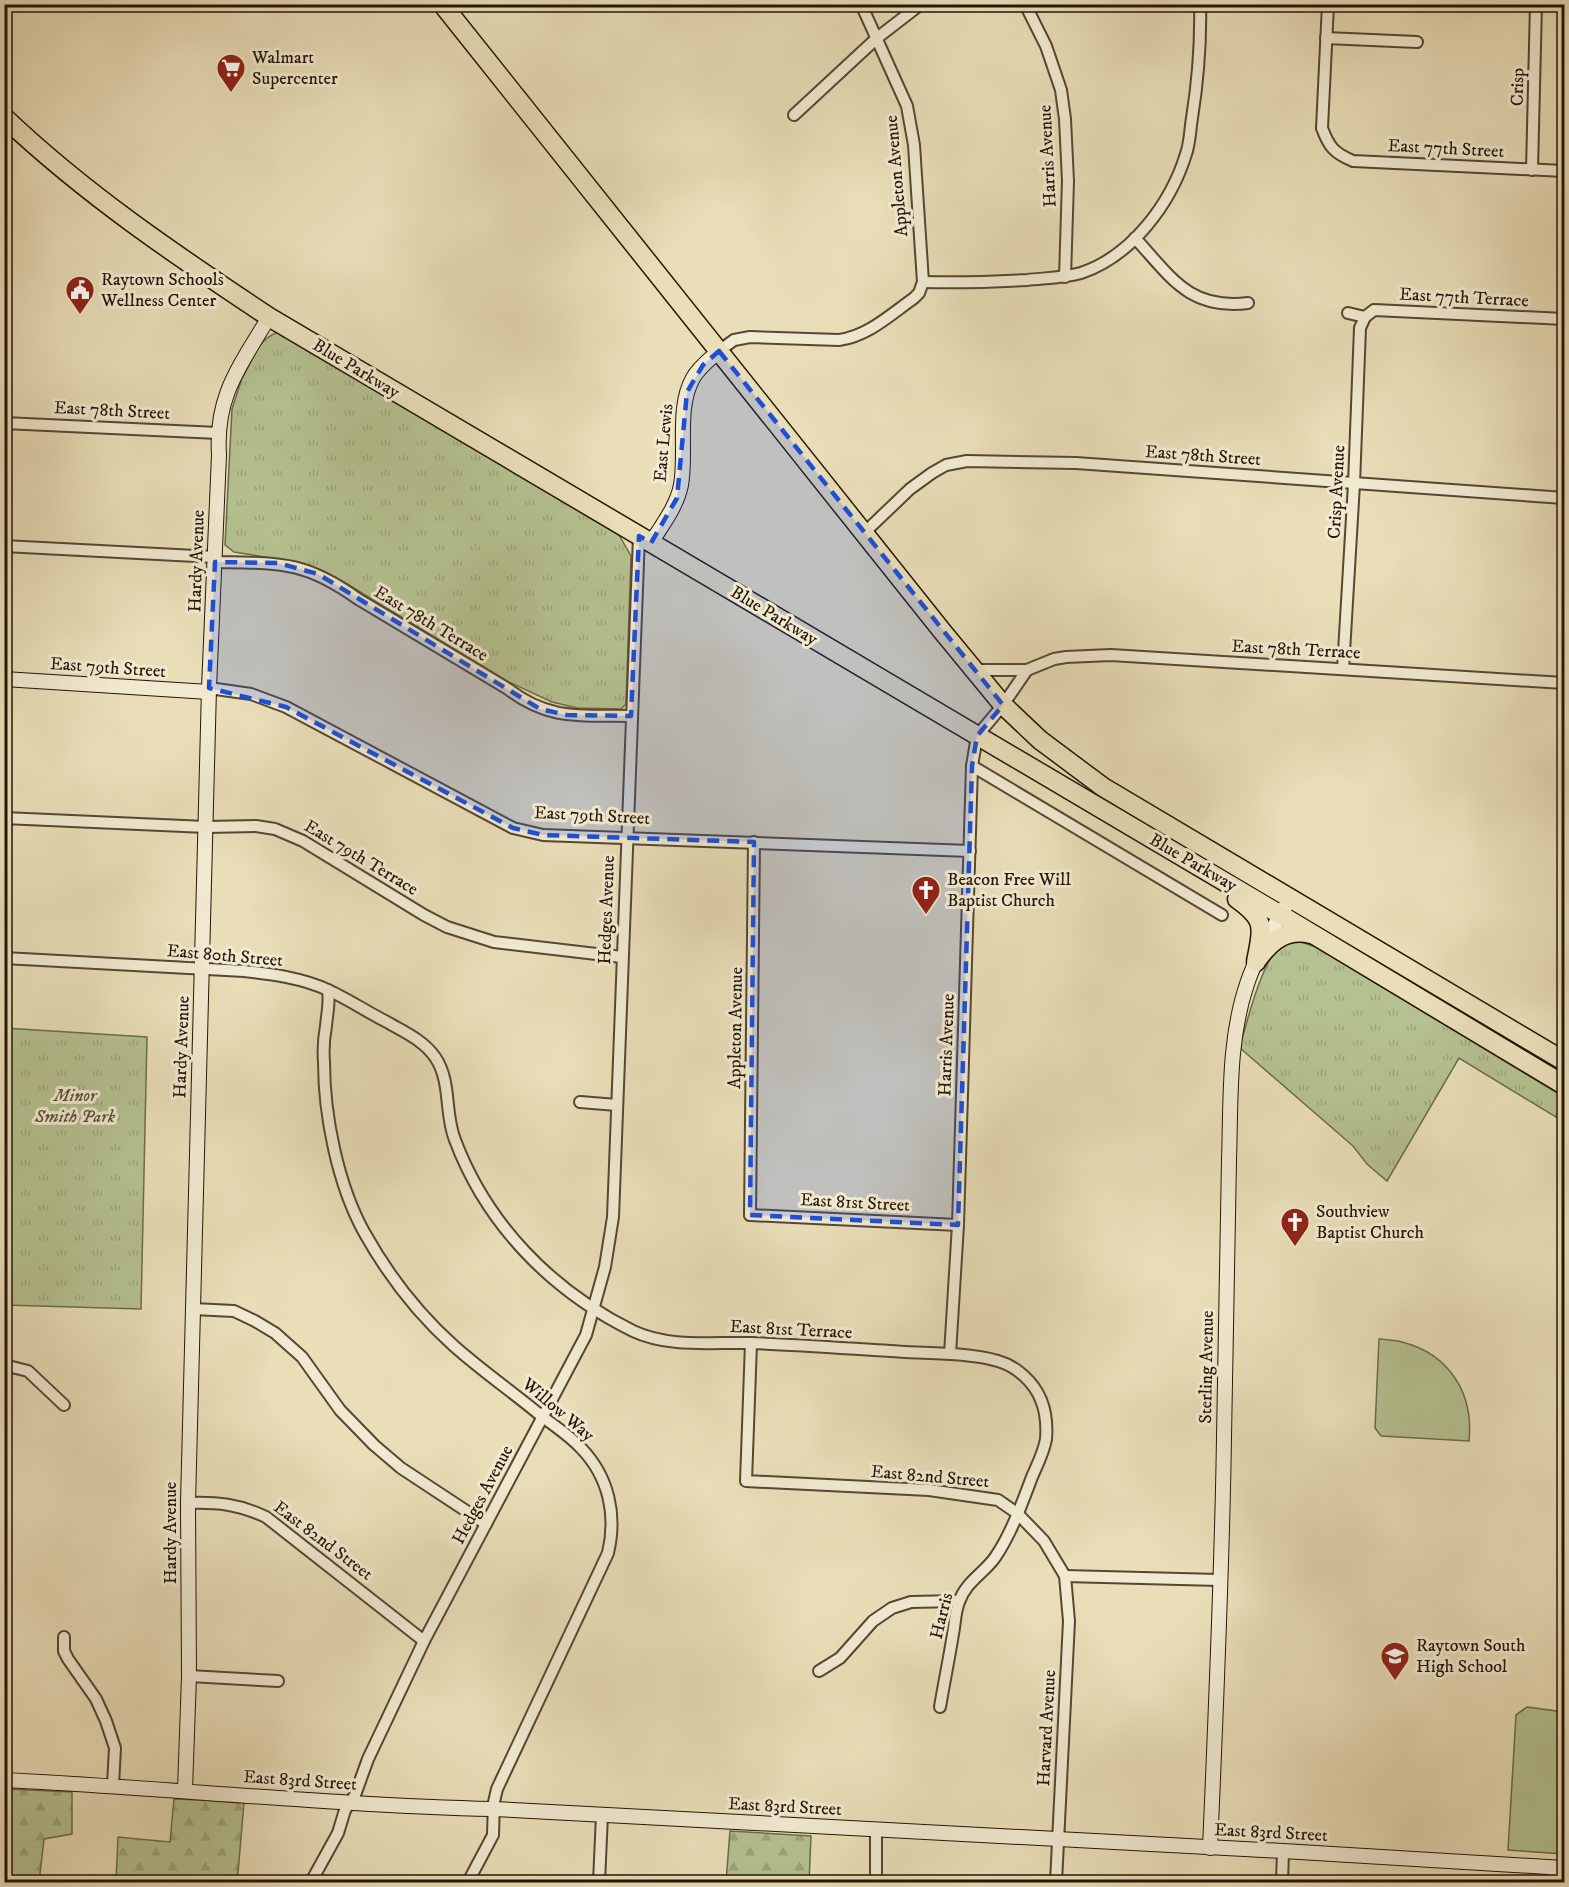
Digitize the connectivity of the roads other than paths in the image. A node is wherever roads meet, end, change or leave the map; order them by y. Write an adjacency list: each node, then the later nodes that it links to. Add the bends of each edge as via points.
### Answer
1 (442, 4): 23 (highway, Blue Parkway)
2 (861, 4): 8 (street, Appleton Avenue)
3 (921, 4): 8 (street)
4 (1025, 4): 16 (street, Harris Avenue, via 1047,46 1061,90 1068,181)
5 (1200, 4): 15 (street, via 1197,88 1187,152 1166,198)
6 (1328, 4): 9 (street)
7 (1536, 4): 13 (street, Crisp)
8 (877, 38): 11 (street); 17 (street, Appleton Avenue, via 908,106)
9 (1326, 38): 10 (street); 13 (street, East 77th Street, via 1322,128 1327,143 1338,154 1353,161)
10 (1417, 42)
11 (794, 115)
12 (4, 117): 21 (highway, Blue Parkway, via 126,220)
13 (1532, 170): 14 (street, East 77th Street)
14 (1564, 171)
15 (1135, 238): 16 (street, via 1102,263); 18 (street, via 1191,294 1219,304)
16 (1065, 277): 17 (street)
17 (922, 282): 23 (street, via 914,298 853,338 750,337 734,340)
18 (1248, 303)
19 (1348, 313): 20 (street)
20 (1365, 317): 22 (street, East 77th Terrace, via 1374,310); 26 (street, Crisp Avenue, via 1360,328)
21 (269, 318): 25 (street, Hardy Avenue, via 231,381); 29 (highway, Blue Parkway)
22 (1564, 319)
23 (719, 351): 28 (highway, Blue Parkway); 29 (street, East Lewis, via 698,371 687,392 681,484 672,508)
24 (4, 423): 25 (street, East 78th Street)
25 (218, 433): 31 (street, Hardy Avenue)
26 (1354, 484): 27 (street, East 78th Street); 28 (street, East 78th Street, via 1077,463 967,461 946,465 932,473); 32 (street, Crisp Avenue)
27 (1564, 498)
28 (864, 533): 33 (highway, Blue Parkway)
29 (645, 539): 39 (street, Hedges Avenue); 40 (highway, Blue Parkway)
30 (4, 546): 31 (street, East 78th Terrace)
31 (215, 559): 37 (street, Hardy Avenue); 39 (street, East 78th Terrace, via 278,563 318,574 540,709 567,715)
32 (1343, 669): 34 (street, East 78th Terrace, via 1094,655 1054,659); 36 (street, East 78th Terrace)
33 (975, 670): 34 (street, East 78th Terrace); 38 (highway, Blue Parkway)
34 (1027, 670): 38 (street)
35 (4, 679): 37 (street, East 79th Street)
36 (1564, 683)
37 (210, 690): 43 (street, Hardy Avenue); 44 (street, East 79th Street, via 250,694 286,707 513,828 543,834)
38 (1003, 705): 40 (street); 48 (highway, Blue Parkway, via 1040,740 1095,781)
39 (631, 716): 44 (street, Hedges Avenue)
40 (977, 736): 41 (street, Harris Avenue); 47 (highway, Blue Parkway)
41 (972, 766): 46 (street, Harris Avenue); 49 (street)
42 (4, 818): 43 (street, East 79th Terrace)
43 (206, 827): 52 (street, East 79th Terrace, via 256,826 289,834 424,915 471,936); 55 (street, Hardy Avenue)
44 (626, 837): 45 (street, East 79th Street); 52 (street, Hedges Avenue)
45 (754, 842): 46 (street, East 79th Street); 61 (street, Appleton Avenue)
46 (970, 851): 62 (street, Harris Avenue)
47 (1194, 864): 50 (highway, Blue Parkway); 54 (highway, via 1258,918 1262,930)
48 (1290, 898): 50 (street, Sterling Avenue); 57 (highway, Blue Parkway)
49 (1222, 915)
50 (1281, 915): 51 (highway, Blue Parkway); 54 (street, Sterling Avenue)
51 (1313, 934): 54 (highway, via 1283,935 1268,945); 58 (highway, Blue Parkway)
52 (622, 957): 60 (street, Hedges Avenue)
53 (4, 958): 55 (street, East 80th Street)
54 (1256, 962): 75 (street, Sterling Avenue, via 1240,1009 1232,1055)
55 (202, 969): 56 (street, East 80th Street, via 270,974); 63 (street, Hardy Avenue)
56 (328, 990): 64 (street, East 80th Street, via 416,1039 432,1053 446,1079 453,1136 484,1201 533,1262); 70 (street, Willow Way, via 324,1062 328,1120 341,1177 363,1230 393,1280 426,1320)
57 (1564, 1061)
58 (1564, 1086)
59 (580, 1102): 60 (street)
60 (617, 1105): 64 (street, Hedges Avenue, via 613,1216)
61 (748, 1216): 62 (street, East 81st Street)
62 (958, 1225): 66 (street, Harris Avenue)
63 (193, 1309): 71 (street, Hardy Avenue); 73 (street, via 234,1311 275,1333 302,1357 340,1410 374,1445 401,1468)
64 (594, 1310): 65 (street, East 81st Terrace, via 659,1340); 70 (street, Hedges Avenue, via 586,1335)
65 (751, 1343): 66 (street, East 81st Terrace); 72 (street, East 82nd Street, via 746,1481 929,1490 998,1500)
66 (950, 1354): 67 (street, East 81st Terrace)
67 (993, 1360): 72 (street, Harris, via 1009,1365 1029,1380 1042,1400 1047,1424 1045,1443)
68 (4, 1365): 69 (street, via 28,1371)
69 (64, 1405)
70 (543, 1417): 73 (street, Hedges Avenue); 87 (street, Willow Way, via 581,1448 599,1472 611,1506 611,1539 608,1553 497,1789)
71 (188, 1503): 78 (street, East 82nd Street, via 230,1504 266,1517); 80 (street, Hardy Avenue)
72 (1017, 1514): 74 (street, East 82nd Street, via 1044,1541); 76 (street, Harris, via 997,1555 968,1583)
73 (486, 1524): 78 (street, Hedges Avenue)
74 (1065, 1576): 75 (street); 90 (street, Harvard Avenue, via 1069,1621)
75 (1220, 1580): 91 (street, Sterling Avenue)
76 (959, 1601): 79 (street, via 911,1602 892,1608 873,1621 840,1658); 82 (street, Harris)
77 (64, 1637): 84 (street, via 64,1651 96,1699 115,1748)
78 (424, 1641): 86 (street, Hedges Avenue)
79 (819, 1671)
80 (189, 1676): 81 (street); 85 (street, Hardy Avenue)
81 (278, 1681)
82 (940, 1707)
83 (4, 1780): 84 (street, East 83rd Street)
84 (113, 1785): 85 (street, East 83rd Street)
85 (185, 1790): 86 (street, East 83rd Street)
86 (350, 1802): 87 (street, East 83rd Street); 94 (street, Hedges Avenue)
87 (494, 1809): 88 (street, East 83rd Street); 95 (street, Willow Way, via 493,1835)
88 (602, 1815): 89 (street, East 83rd Street); 96 (street)
89 (876, 1830): 90 (street, East 83rd Street); 97 (street)
90 (1059, 1840): 91 (street, East 83rd Street); 98 (street, Harvard Avenue)
91 (1210, 1848): 92 (street, East 83rd Street)
92 (1283, 1851): 93 (street, East 83rd Street); 99 (street)
93 (1559, 1867): 100 (street)
94 (311, 1882)
95 (468, 1882)
96 (599, 1882)
97 (876, 1882)
98 (1056, 1882)
99 (1282, 1882)
100 (1554, 1882)

